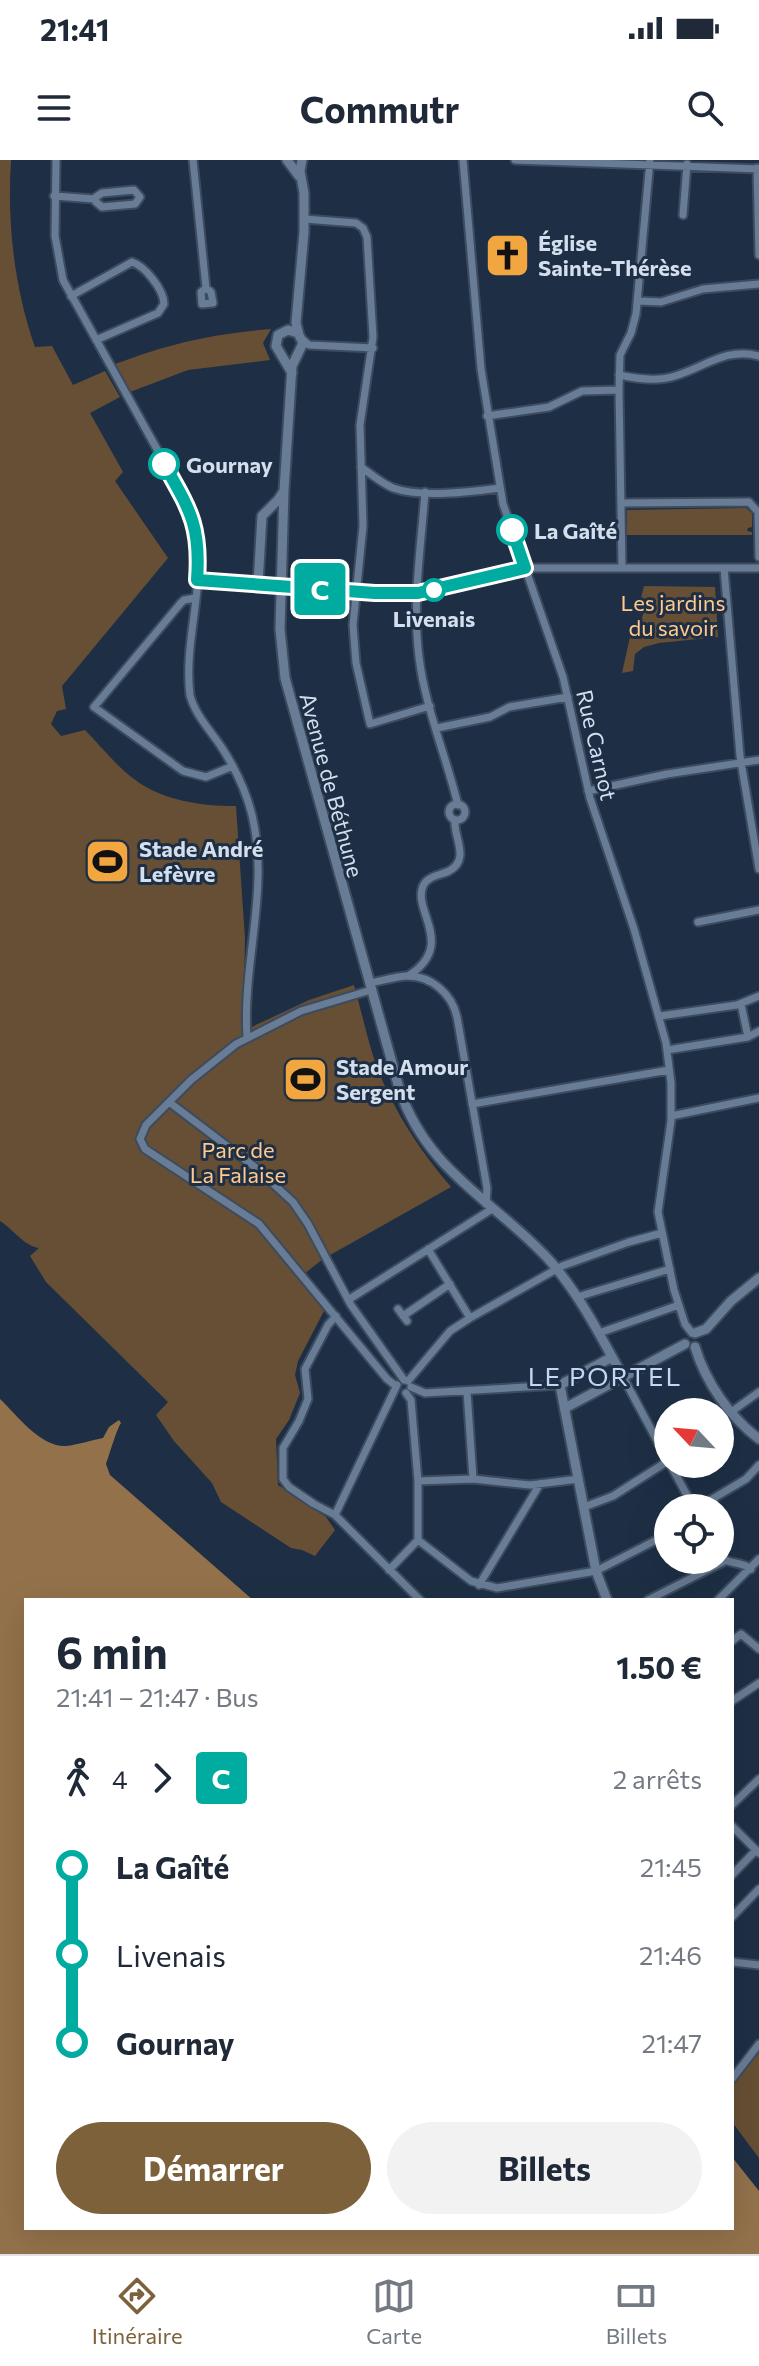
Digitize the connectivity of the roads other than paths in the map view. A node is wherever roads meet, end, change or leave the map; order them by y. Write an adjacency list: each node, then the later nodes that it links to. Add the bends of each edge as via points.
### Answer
1 (56, 160): 11 (street)
2 (193, 160): 17 (street)
3 (287, 160): 4 (street); 10 (street)
4 (302, 160): 10 (street, Avenue de Béthune)
5 (463, 160): 30 (street, Rue Carnot)
6 (515, 160): 7 (street)
7 (650, 162): 8 (street); 19 (street)
8 (687, 164): 9 (street); 13 (street)
9 (758, 168): 15 (street)
10 (301, 179): 14 (street, Avenue de Béthune)
11 (54, 196): 12 (street); 18 (street, via 57,253)
12 (95, 199): 12 (street, via 102,207 135,204 140,197 132,190 102,193)
13 (683, 215)
14 (304, 219): 20 (street, Avenue de Béthune); 24 (street, via 356,223 365,232)
15 (759, 255)
16 (759, 284): 19 (street, via 698,290 665,302)
17 (206, 288)
18 (71, 296): 22 (street); 22 (street, via 132,262 163,295 158,313)
19 (638, 301): 28 (street, via 620,355)
20 (298, 308): 21 (street); 23 (street, Avenue de Béthune, via 296,327)
21 (281, 333): 23 (street, via 289,330); 25 (street, via 275,344)
22 (96, 340): 43 (street, via 190,509 198,543)
23 (302, 345): 24 (street); 25 (street, via 288,358); 27 (street, Avenue de Béthune)
24 (373, 348): 31 (street, via 361,420)
25 (281, 355): 27 (street)
26 (759, 356): 28 (street, via 729,354 665,378)
27 (292, 373): 33 (street, Avenue de Béthune)
28 (619, 375): 29 (street)
29 (619, 390): 30 (street, via 582,391 549,407); 35 (street)
30 (487, 416): 32 (street, Rue Carnot)
31 (361, 466): 34 (street, via 391,487); 46 (street, via 363,526)
32 (500, 488): 34 (street); 39 (street, Rue Carnot)
33 (284, 490): 36 (street); 37 (street, Avenue de Béthune)
34 (425, 492): 47 (street)
35 (621, 503): 38 (street, via 749,502 758,512); 40 (street)
36 (269, 508): 37 (street); 44 (street, via 262,516)
37 (284, 514): 45 (street, Avenue de Béthune)
38 (759, 557)
39 (525, 568): 40 (street); 47 (street); 49 (street, Rue Carnot)
40 (622, 568): 41 (street)
41 (724, 568): 42 (street); 53 (street)
42 (759, 568)
43 (197, 580): 44 (street); 48 (street)
44 (258, 584): 45 (street)
45 (280, 586): 46 (street); 60 (street, Avenue de Béthune, via 280,642 288,696)
46 (355, 592): 47 (street); 50 (street, via 355,657 370,724)
47 (418, 593): 50 (street, via 419,657)
48 (195, 598): 54 (street, via 191,699); 54 (street, via 182,601 94,707 183,771 206,777)
49 (568, 697): 51 (street); 55 (street, Rue Carnot)
50 (430, 706): 51 (street)
51 (437, 728): 59 (street, via 458,805 465,813 455,820 459,858 453,868 423,885 430,945)
52 (759, 760): 53 (street)
53 (740, 761): 55 (street); 56 (street)
54 (233, 766): 65 (street, via 251,813 258,860)
55 (588, 791): 63 (street, Rue Carnot)
56 (759, 869)
57 (759, 910): 58 (street)
58 (698, 922)
59 (408, 976): 60 (street); 71 (street, via 433,983 452,1001)
60 (370, 987): 65 (street); 73 (street, Avenue de Béthune, via 412,1118 449,1170)
61 (759, 996): 62 (street)
62 (741, 1004): 63 (street); 66 (street)
63 (660, 1016): 67 (street, Rue Carnot)
64 (759, 1031): 66 (street)
65 (247, 1037): 70 (street, via 213,1060)
66 (748, 1037): 67 (street)
67 (667, 1050): 68 (street, Rue Carnot)
68 (669, 1070): 71 (street); 72 (street, Rue Carnot)
69 (759, 1098): 72 (street)
70 (169, 1102): 81 (street, via 286,1194); 84 (street, via 144,1128 140,1141 145,1149 259,1224)
71 (472, 1104): 73 (street)
72 (671, 1116): 74 (street, Rue Carnot, via 658,1206)
73 (489, 1207): 75 (street); 76 (street, Avenue de Béthune)
74 (662, 1233): 76 (street); 77 (street, Rue Carnot)
75 (428, 1249): 79 (street); 81 (street)
76 (556, 1269): 80 (street, Avenue de Béthune); 85 (street)
77 (670, 1269): 80 (street); 82 (street, Rue Carnot)
78 (759, 1278): 87 (street, via 706,1329)
79 (450, 1284): 83 (street); 85 (street)
80 (577, 1297): 86 (street, Avenue de Béthune)
81 (348, 1300): 91 (street)
82 (679, 1305): 86 (street); 87 (street, Rue Carnot)
83 (403, 1315)
84 (336, 1316): 93 (street); 110 (street, via 305,1369 308,1401 282,1451 286,1484)
85 (470, 1318): 91 (street, via 450,1331)
86 (599, 1333): 89 (street, Avenue de Béthune)
87 (694, 1333): 88 (street, via 700,1340)
88 (690, 1346): 90 (street); 96 (street)
89 (612, 1357): 90 (street, Avenue de Béthune); 92 (street)
90 (623, 1377): 97 (street); 100 (street)
91 (407, 1385): 93 (street); 94 (street, via 421,1393); 106 (street)
92 (560, 1385): 94 (street); 97 (street)
93 (396, 1387): 110 (street)
94 (467, 1391): 104 (street)
95 (759, 1392): 98 (street)
96 (720, 1398)
97 (565, 1408): 105 (street)
98 (734, 1413)
99 (734, 1418): 101 (street)
100 (654, 1434)
101 (759, 1439)
102 (759, 1465): 108 (street)
103 (654, 1471): 109 (street)
104 (473, 1479): 106 (street); 107 (street)
105 (579, 1479): 107 (street); 109 (street)
106 (418, 1481): 111 (street)
107 (540, 1484): 119 (street)
108 (720, 1494)
109 (584, 1507): 117 (street)
110 (335, 1515): 116 (street)
111 (418, 1540): 116 (street); 119 (street)
112 (654, 1541): 117 (street)
113 (759, 1559): 115 (street)
114 (734, 1562): 115 (street)
115 (754, 1569): 123 (street)
116 (389, 1570): 120 (street)
117 (596, 1571): 119 (street, via 501,1588); 121 (street)
118 (695, 1574): 122 (street)
119 (479, 1585)
120 (418, 1598)
121 (606, 1598)
122 (652, 1598)
123 (720, 1598)
124 (734, 1639): 125 (street, via 741,1634)
125 (759, 1649)
126 (759, 1683): 127 (street)
127 (734, 1700)
128 (759, 1779): 129 (street)
129 (734, 1803)
130 (734, 1828): 131 (street)
131 (757, 1852): 132 (street)
132 (734, 1873)
133 (759, 1889): 134 (street)
134 (734, 1915)
135 (734, 1962): 136 (street)
136 (759, 1965)
137 (759, 2044): 138 (street)
138 (734, 2076)

